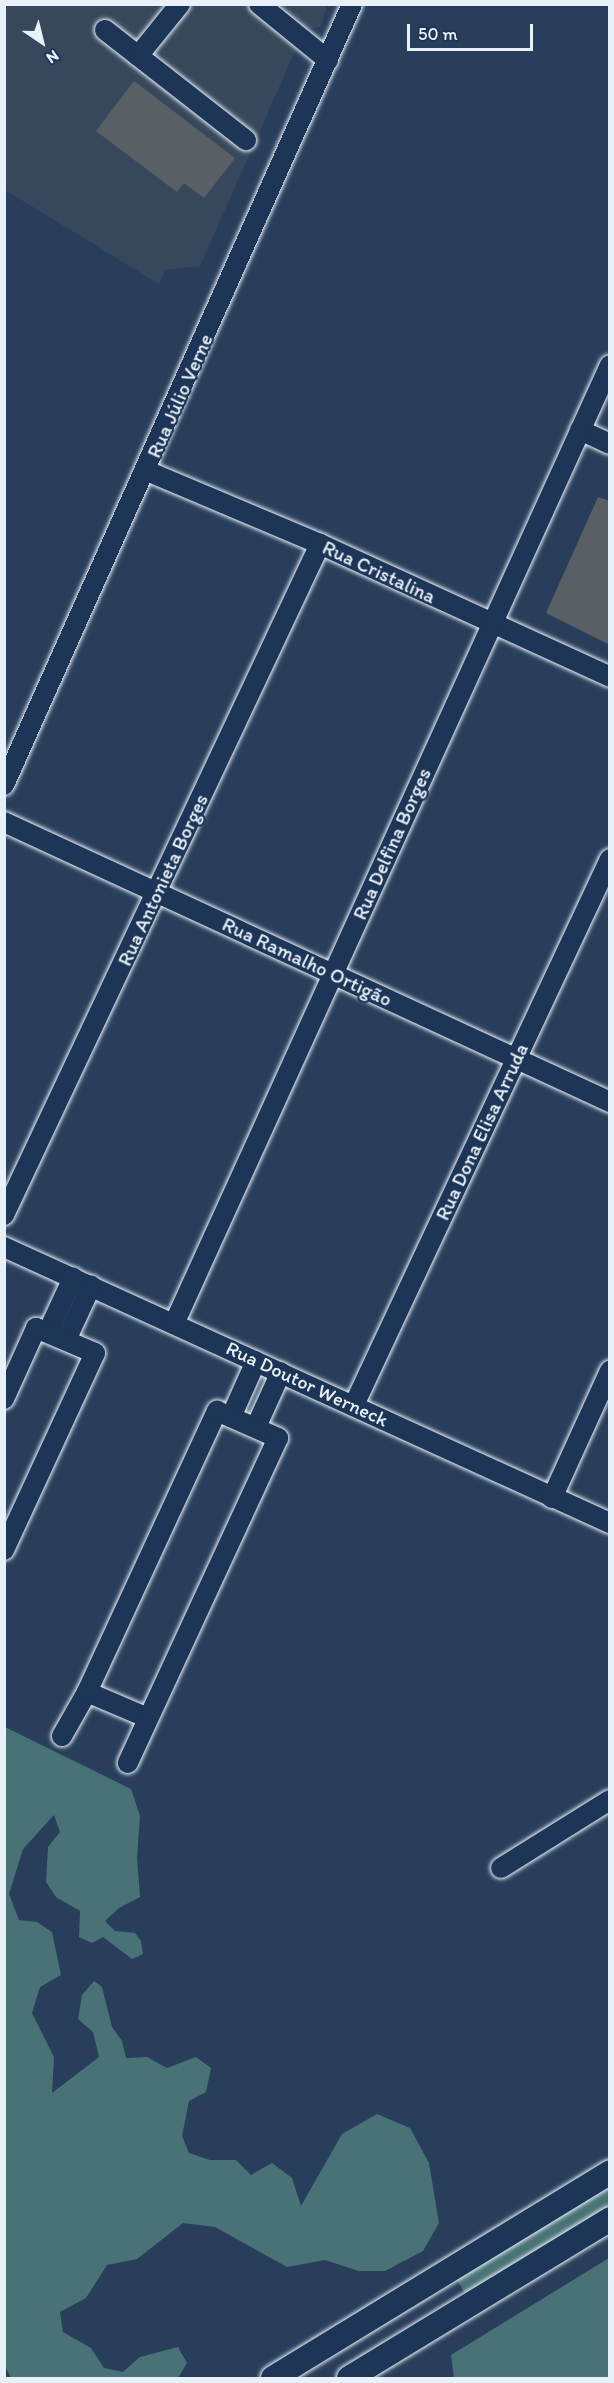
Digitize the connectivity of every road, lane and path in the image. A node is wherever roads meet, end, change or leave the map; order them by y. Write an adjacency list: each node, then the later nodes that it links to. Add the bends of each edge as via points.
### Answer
1 (180, 4): 5 (street)
2 (260, 4): 6 (street)
3 (352, 4): 6 (street, Rua Júlio Verne)
4 (105, 30): 5 (street)
5 (138, 56): 7 (street)
6 (328, 60): 11 (street, Rua Júlio Verne)
7 (246, 140)
8 (609, 364): 9 (street, Rua Delfina Borges)
9 (580, 430): 10 (street); 13 (street, Rua Delfina Borges)
10 (609, 444)
11 (147, 471): 12 (street, Rua Cristalina); 15 (street, Rua Júlio Verne)
12 (320, 544): 13 (street, Rua Cristalina); 19 (street, Rua Antonieta Borges)
13 (492, 624): 14 (street, Rua Cristalina); 20 (street, Rua Delfina Borges)
14 (609, 677)
15 (9, 757): 16 (street, Rua Júlio Verne)
16 (4, 785)
17 (4, 822): 19 (street, Rua Ramalho Ortigão)
18 (609, 859): 21 (street, Rua Dona Elisa Arruda)
19 (157, 893): 20 (street, Rua Ramalho Ortigão); 23 (street, Rua Antonieta Borges)
20 (333, 974): 21 (street, Rua Ramalho Ortigão); 27 (street, Rua Delfina Borges)
21 (516, 1059): 22 (street, Rua Ramalho Ortigão); 33 (street, Rua Dona Elisa Arruda)
22 (609, 1102)
23 (4, 1215)
24 (4, 1247): 25 (street, Rua Doutor Werneck)
25 (73, 1278): 26 (street, Rua Doutor Werneck); 28 (street)
26 (91, 1286): 27 (street, Rua Doutor Werneck); 28 (street)
27 (174, 1324): 29 (street, Rua Doutor Werneck)
28 (57, 1336): 32 (street, via 36,1328); 38 (street, via 95,1353)
29 (256, 1361): 31 (street, Rua Doutor Werneck); 34 (street)
30 (609, 1371): 36 (street)
31 (281, 1372): 33 (street, Rua Doutor Werneck); 35 (street)
32 (4, 1399)
33 (354, 1405): 36 (street, Rua Doutor Werneck)
34 (231, 1416): 35 (street); 39 (street, via 217,1411)
35 (256, 1427): 40 (street, via 278,1438)
36 (552, 1498): 37 (street, Rua Doutor Werneck)
37 (609, 1523)
38 (4, 1550)
39 (87, 1692): 40 (street); 41 (street)
40 (148, 1718): 42 (street)
41 (62, 1736)
42 (128, 1763)
43 (609, 1800): 44 (street)
44 (501, 1868)
45 (609, 2172): 47 (main road)
46 (609, 2219): 49 (main road)
47 (477, 2253): 48 (main road); 49 (main road)
48 (443, 2274): 50 (main road); 51 (main road)
49 (498, 2287): 50 (main road)
50 (464, 2308): 52 (main road)
51 (273, 2379)
52 (349, 2379)

